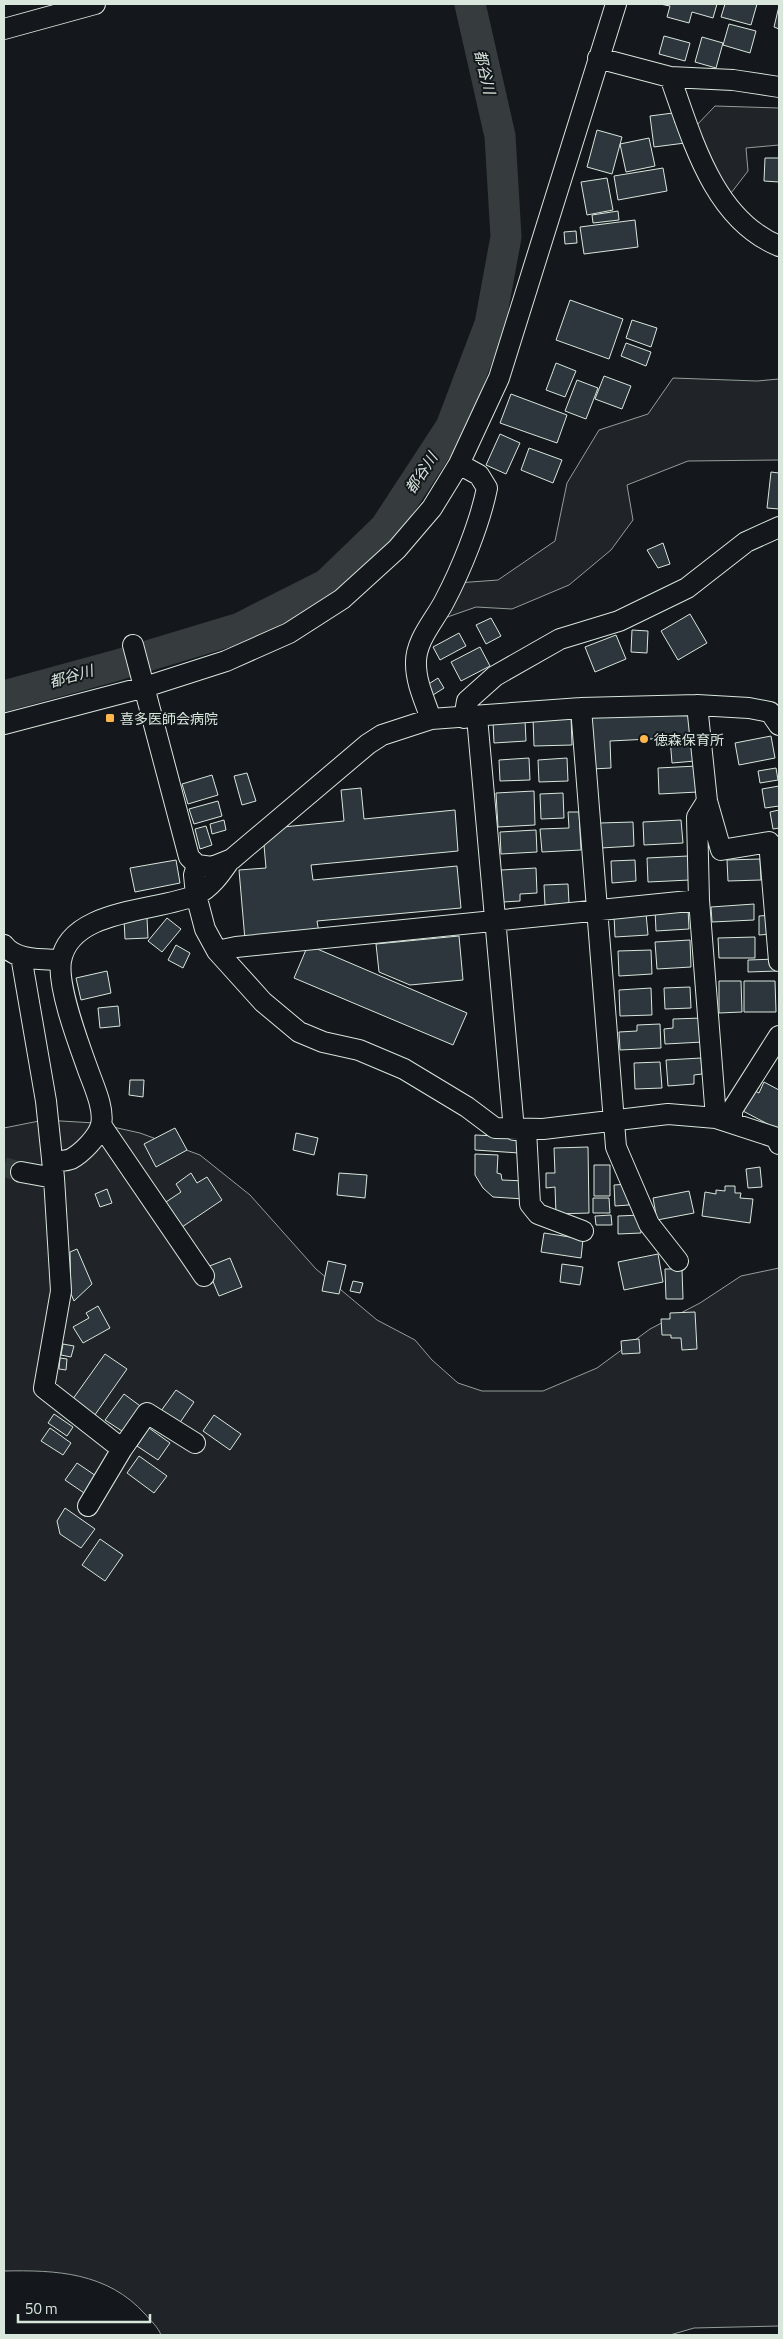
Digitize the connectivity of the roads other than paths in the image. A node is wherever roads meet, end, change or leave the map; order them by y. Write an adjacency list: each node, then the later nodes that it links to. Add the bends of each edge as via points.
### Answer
1 (95, 4): 3 (street)
2 (616, 4): 4 (street)
3 (4, 29)
4 (598, 58): 5 (street); 8 (street, via 498,378)
5 (670, 77): 6 (street, via 733,80); 7 (street, via 698,154 722,197 742,222)
6 (779, 87)
7 (779, 246)
8 (459, 464): 11 (street, via 432,508 396,549 342,599 283,636 226,661); 15 (street, via 479,475 487,488 482,512 444,600 420,643 416,662 418,681)
9 (779, 527): 14 (street, via 746,542 687,588 620,621 560,639 495,676 468,701)
10 (133, 645): 11 (street)
11 (143, 681): 16 (street); 20 (street, via 189,857)
12 (697, 705): 13 (street); 17 (street, via 770,712); 18 (street)
13 (581, 708): 14 (street); 23 (street)
14 (471, 718): 15 (street); 24 (street)
15 (430, 719): 19 (street, via 382,735 368,744)
16 (4, 724)
17 (779, 725)
18 (707, 801): 22 (street, via 697,817); 29 (street, via 722,850 769,842)
19 (232, 859): 20 (street, via 212,867); 21 (street, via 215,880)
20 (197, 866): 21 (street, via 194,875)
21 (196, 895): 26 (street, via 205,929); 28 (street, via 98,920 71,937)
22 (699, 900): 23 (street); 32 (street)
23 (598, 910): 24 (street); 31 (street)
24 (496, 920): 26 (street); 34 (street)
25 (4, 945): 27 (street, via 9,952)
26 (217, 951): 34 (street, via 263,1002 300,1032 323,1042 359,1050 404,1069 495,1128)
27 (21, 956): 28 (street); 36 (street, via 46,1101)
28 (61, 960): 33 (street, via 62,985 97,1091)
29 (779, 961)
30 (779, 1036): 32 (street)
31 (614, 1120): 32 (street, via 668,1114); 34 (street); 39 (street, via 616,1147 649,1224)
32 (724, 1120): 35 (street, via 777,1138)
33 (101, 1125): 36 (street, via 90,1142); 40 (street)
34 (520, 1130): 38 (street, via 530,1204 538,1214)
35 (779, 1144)
36 (54, 1170): 37 (street); 42 (street, via 61,1291 44,1388)
37 (21, 1172)
38 (583, 1231)
39 (678, 1261)
40 (204, 1276)
41 (194, 1444): 42 (street, via 147,1413)
42 (122, 1449): 43 (street)
43 (88, 1506)

